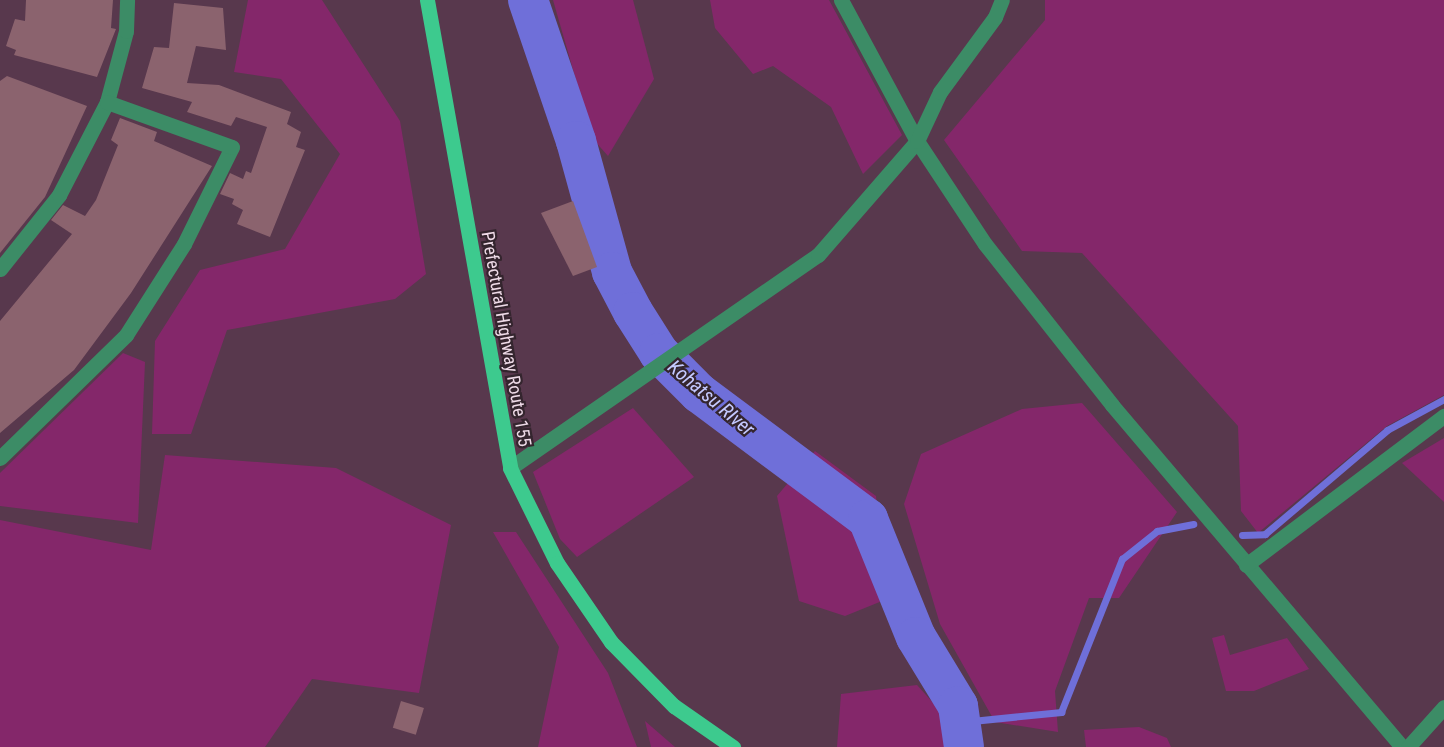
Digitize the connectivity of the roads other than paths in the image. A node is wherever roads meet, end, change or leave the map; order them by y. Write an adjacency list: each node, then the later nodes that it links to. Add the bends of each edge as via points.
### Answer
1 (127, 0): 5 (street, via 126,32)
2 (427, 0): 10 (main road, Prefectural Highway Route 155)
3 (841, 0): 6 (street)
4 (1002, 0): 6 (street, via 995,17 940,92)
5 (107, 102): 7 (street, via 59,195); 9 (street, via 232,147 184,244 126,335)
6 (917, 141): 10 (street, via 818,255); 11 (street, via 985,244)
7 (0, 269)
8 (1444, 416): 11 (street)
9 (0, 458)
10 (510, 468): 13 (main road, Prefectural Highway Route 155, via 557,563 610,642 674,706)
11 (1246, 565): 14 (street)
12 (1444, 707): 15 (street)
13 (733, 747)
14 (1402, 747)
15 (1408, 747)

